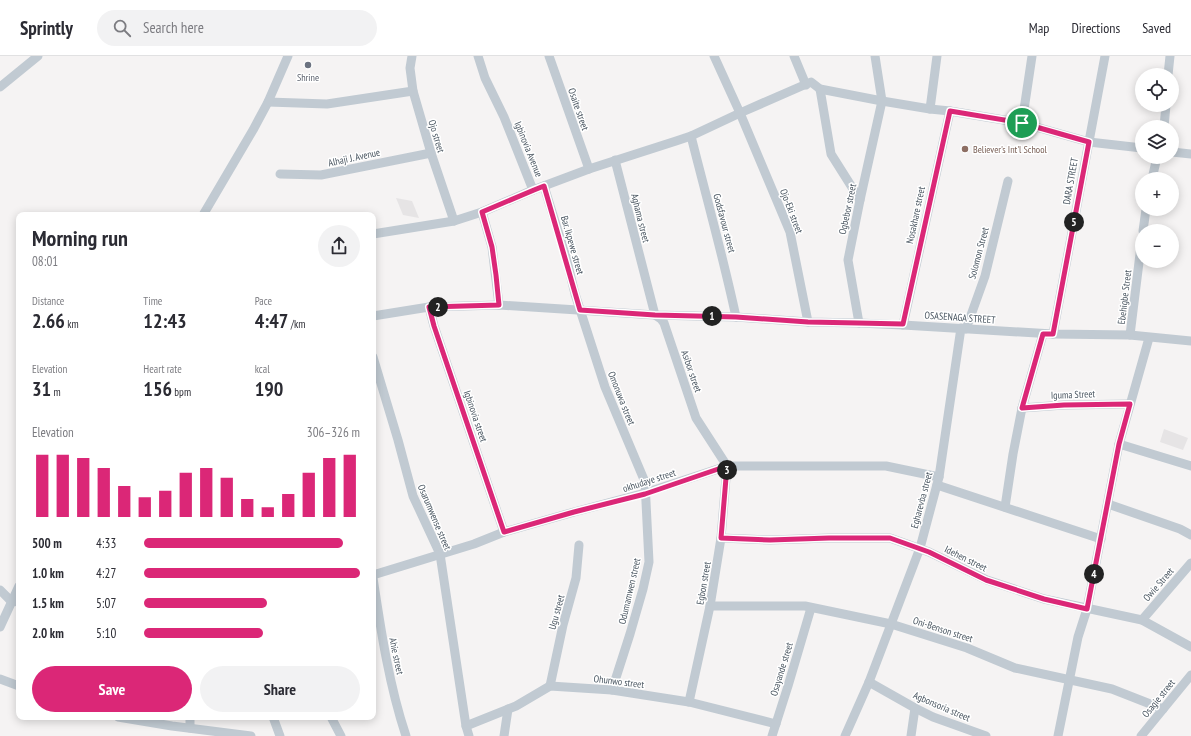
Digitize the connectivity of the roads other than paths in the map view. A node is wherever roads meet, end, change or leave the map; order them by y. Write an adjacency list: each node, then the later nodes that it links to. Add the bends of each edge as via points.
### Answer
1 (38, 56): 15 (street)
2 (288, 56): 19 (street)
3 (412, 56): 17 (street, Ojo street, via 410,68)
4 (478, 56): 35 (street, Igbinovia Avenue, via 485,78)
5 (549, 56): 31 (street, Osaite street)
6 (714, 56): 22 (street)
7 (794, 56): 14 (street)
8 (875, 56): 18 (street)
9 (937, 56): 20 (street)
10 (1032, 56): 23 (street)
11 (1105, 56): 25 (street, DARA STREET)
12 (1170, 56): 13 (street)
13 (1169, 68)
14 (806, 85): 16 (street, via 811,82); 22 (street)
15 (0, 87)
16 (820, 89): 18 (street); 36 (street, via 831,154)
17 (413, 91): 19 (street, via 327,104); 27 (street, Ojo street)
18 (882, 101): 20 (street); 36 (street, Ogbebor street)
19 (268, 102): 37 (street)
20 (930, 109): 21 (street)
21 (950, 111): 23 (street); 51 (street, Nosakhare street)
22 (740, 113): 24 (street); 49 (street, Ojo-Eki street, via 790,232)
23 (1022, 123): 25 (street)
24 (691, 136): 30 (street); 48 (street, Godsfavour street)
25 (1089, 142): 26 (street); 54 (street, DARA STREET)
26 (1135, 147)
27 (431, 153): 32 (street, Alhaji J. Avenue, via 321,175); 39 (street, Ojo street)
28 (1179, 153): 29 (street)
29 (1191, 154)
30 (615, 160): 31 (street); 42 (street, Aghama street)
31 (588, 169): 34 (street)
32 (280, 174)
33 (1008, 181): 52 (street, Solomon Street, via 985,276)
34 (544, 186): 35 (street); 45 (street, Bar. Ikpewe street)
35 (534, 190): 38 (street)
36 (860, 200): 50 (street, Ogbebor street, via 848,260)
37 (205, 212)
38 (482, 212): 39 (street); 43 (street, via 492,247)
39 (454, 221): 40 (street)
40 (376, 234)
41 (1138, 268): 55 (street, Ebehigbe Street)
42 (646, 281): 46 (street, Asibor street)
43 (499, 305): 44 (street, OSASENAGA STREET); 45 (street, OSASENAGA STREET)
44 (429, 307): 47 (street); 68 (street, Igbinovia street)
45 (580, 310): 46 (street, OSASENAGA STREET); 65 (street, Omonuwa street, via 605,387 645,482)
46 (655, 315): 48 (street, OSASENAGA STREET); 63 (street, Asibor street, via 664,323 696,418)
47 (376, 316)
48 (736, 317): 49 (street, OSASENAGA STREET)
49 (808, 322): 50 (street, OSASENAGA STREET)
50 (858, 323): 51 (street, OSASENAGA STREET)
51 (903, 324): 52 (street, OSASENAGA STREET)
52 (964, 329): 53 (street, OSASENAGA STREET); 64 (street, Egharevba street)
53 (1043, 334): 54 (street, OSASENAGA STREET); 60 (street)
54 (1053, 334): 55 (street, OSASENAGA STREET)
55 (1130, 336): 56 (street, OSASENAGA STREET)
56 (1149, 338): 57 (street, OSASENAGA STREET); 59 (street)
57 (1191, 341)
58 (376, 367): 74 (street, Osarumwense street, via 413,496)
59 (1130, 404): 60 (street, Iguma Street); 61 (street)
60 (1022, 408): 67 (street)
61 (1119, 444): 62 (street); 66 (street)
62 (1190, 462)
63 (727, 466): 64 (street, okhudaye street, via 886,466); 65 (street, okhudaye street); 70 (street, Egbon street)
64 (938, 481): 67 (street, okhudaye street); 73 (street, Egharevba street)
65 (645, 494): 68 (street, okhudaye street); 93 (street, Odumamwen street, via 649,562)
66 (1108, 504): 69 (street); 71 (street)
67 (1006, 507): 71 (street, okhudaye street)
68 (504, 532): 74 (street, okhudaye street)
69 (1191, 535)
70 (721, 538): 73 (street, Idehen street, via 890,538); 80 (street, Egbon street)
71 (1101, 539): 82 (street)
72 (579, 545): 92 (street, Ugu street, via 576,578)
73 (920, 548): 82 (street, Idehen street, via 986,580 1044,599); 84 (street, Egharevba street)
74 (440, 554): 76 (street, okhudaye street); 103 (street, Osarumwense street)
75 (1191, 563): 83 (street, Owie Street)
76 (376, 574)
77 (0, 590): 79 (street)
78 (376, 598): 109 (street, Ahie street, via 384,652)
79 (15, 601): 85 (street)
80 (710, 606): 81 (street, Oni-Benson street); 94 (street, Egbon street)
81 (811, 608): 84 (street, Oni-Benson street); 102 (street, Osayande street)
82 (1087, 609): 83 (street, Idehen street); 89 (street)
83 (1142, 620): 86 (street, Idehen street)
84 (891, 624): 89 (street, Oni-Benson street, via 967,648 1015,668); 90 (street, Egharevba street)
85 (0, 627)
86 (1191, 647)
87 (1191, 674): 97 (street, Osagie street)
88 (0, 679): 91 (street)
89 (1069, 680): 97 (street, Oni-Benson street, via 1112,689); 116 (street)
90 (869, 682): 95 (street, Agbonsoria street); 113 (street, Egharevba street)
91 (16, 685)
92 (550, 686): 93 (street, Ohunwo street); 96 (street)
93 (612, 690): 94 (street, Ohunwo street)
94 (689, 702): 102 (street, Ohunwo street)
95 (915, 708): 114 (street); 115 (street, Agbonsoria street)
96 (508, 709): 103 (street); 111 (street)
97 (1163, 709): 117 (street, Osagie street)
98 (133, 720): 104 (street)
99 (190, 720): 104 (street)
100 (274, 720): 107 (street)
101 (332, 720): 108 (street)
102 (776, 724): 112 (street, Osayande street)
103 (466, 726): 110 (street, Osarumwense street)
104 (188, 731): 105 (street)
105 (231, 735): 106 (street)
106 (251, 736)
107 (280, 736)
108 (340, 736)
109 (406, 736)
110 (469, 736)
111 (504, 736)
112 (772, 736)
113 (845, 736)
114 (911, 736)
115 (986, 736)
116 (1058, 736)
117 (1141, 736)

